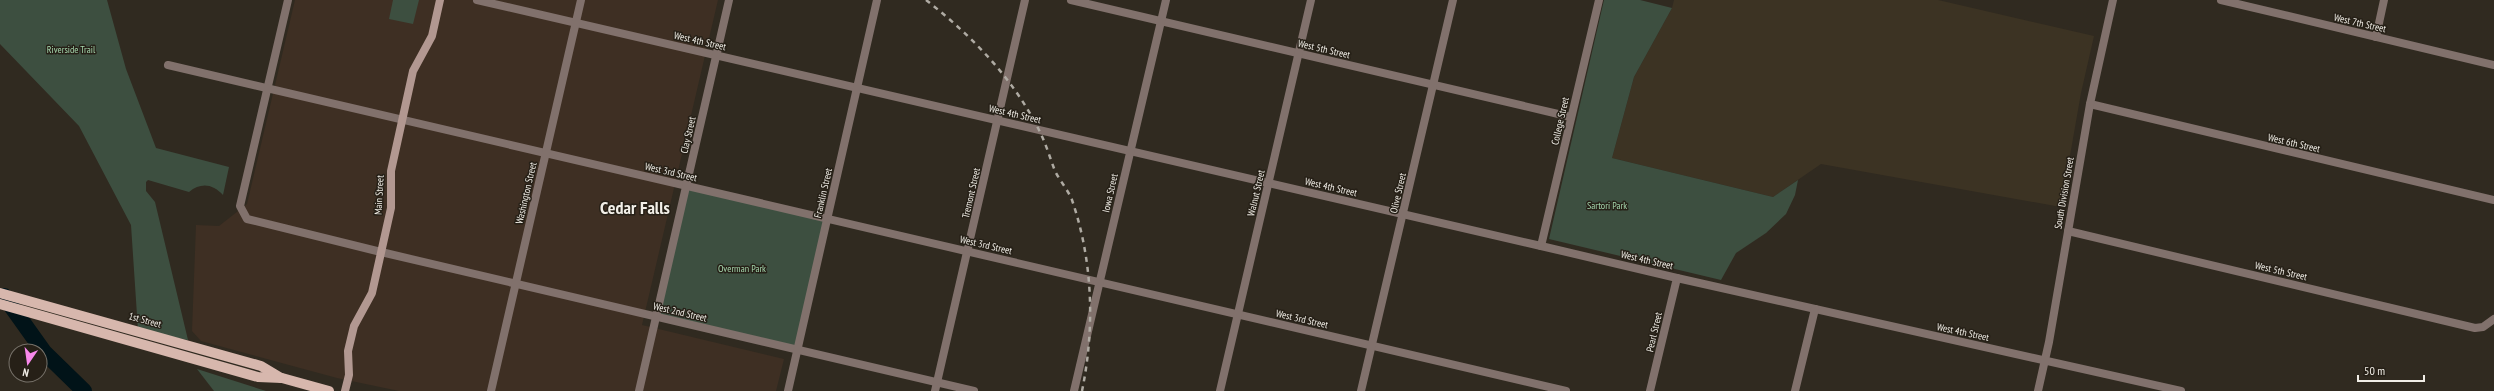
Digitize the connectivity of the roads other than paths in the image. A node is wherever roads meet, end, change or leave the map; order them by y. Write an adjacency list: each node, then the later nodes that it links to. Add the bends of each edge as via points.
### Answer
1 (288, 0): 24 (street)
2 (440, 0): 28 (main road, Main Street, via 432,36 413,71)
3 (477, 0): 17 (street, West 4th Street)
4 (581, 0): 17 (street, Washington Street)
5 (729, 0): 20 (street, Clay Street)
6 (877, 0): 25 (street, Franklin Street)
7 (1025, 0): 29 (street, Tremont Street)
8 (1071, 0): 16 (street, West 5th Street)
9 (1166, 0): 16 (street, Iowa Street)
10 (1311, 0): 19 (street, Walnut Street)
11 (1454, 0): 23 (street, Olive Street)
12 (1599, 0): 27 (street, College Street)
13 (2113, 0): 26 (street, South Division Street)
14 (2221, 0): 18 (street, West 7th Street)
15 (2384, 0): 18 (street)
16 (1161, 21): 19 (street, West 5th Street); 30 (street, Iowa Street)
17 (576, 23): 20 (street, West 4th Street); 31 (street, Washington Street)
18 (2376, 37): 22 (street, West 7th Street)
19 (1299, 53): 23 (street, West 5th Street); 32 (street, Walnut Street)
20 (716, 55): 25 (street, West 4th Street); 33 (street, Clay Street)
21 (168, 65): 24 (street, West 3rd Street)
22 (2494, 66)
23 (1433, 85): 27 (street, West 5th Street); 35 (street, Olive Street)
24 (267, 88): 28 (street, West 3rd Street); 40 (street, West 2nd Street, via 240,206 247,219)
25 (857, 88): 29 (street, West 4th Street); 36 (street, Franklin Street)
26 (2090, 104): 34 (street, West 6th Street); 37 (street, South Division Street)
27 (1571, 117): 38 (street, College Street)
28 (402, 119): 31 (street, West 3rd Street); 40 (main road, Main Street, via 391,171 391,208)
29 (998, 120): 30 (street, West 4th Street); 39 (street, Tremont Street)
30 (1130, 151): 32 (street, West 4th Street); 42 (street, Iowa Street)
31 (546, 153): 33 (street, West 3rd Street); 43 (street, Washington Street)
32 (1268, 183): 35 (street, West 4th Street); 47 (street, Walnut Street)
33 (686, 185): 36 (street, West 3rd Street); 48 (street, Clay Street)
34 (2494, 200)
35 (1403, 214): 38 (street, West 4th Street); 50 (street, Olive Street)
36 (827, 218): 39 (street, West 3rd Street); 51 (street, Franklin Street)
37 (2068, 231): 49 (street, West 5th Street, via 2475,328 2483,328); 52 (street, South Division Street)
38 (1541, 246): 41 (street, West 4th Street)
39 (968, 251): 42 (street, West 3rd Street); 54 (street, Tremont Street)
40 (381, 252): 43 (street, West 2nd Street); 57 (main road, Main Street, via 372,293 354,326 348,351 349,375)
41 (1677, 278): 46 (street, West 4th Street); 67 (street, Pearl Street)
42 (1099, 282): 47 (street, West 3rd Street); 63 (street, Iowa Street)
43 (515, 284): 48 (street, West 2nd Street); 58 (street, Washington Street)
44 (0, 293): 53 (main road, 1st Street, via 261,366)
45 (0, 304): 53 (main road, 1st Street, via 258,377)
46 (1815, 310): 52 (street, West 4th Street); 68 (street)
47 (1238, 314): 50 (street, West 3rd Street); 64 (street, Walnut Street)
48 (656, 317): 51 (street, West 2nd Street); 59 (street, Clay Street)
49 (2492, 321)
50 (1372, 346): 65 (street, Olive Street); 66 (street, West 3rd Street)
51 (797, 350): 54 (street, West 2nd Street); 60 (street, Franklin Street)
52 (2045, 360): 55 (street, West 4th Street); 69 (street, South Division Street)
53 (282, 378): 56 (main road, 1st Street)
54 (937, 382): 61 (street, Tremont Street); 62 (street, West 2nd Street)
55 (2176, 390)
56 (329, 391)
57 (345, 391)
58 (490, 391)
59 (639, 391)
60 (788, 391)
61 (935, 391)
62 (974, 391)
63 (1074, 391)
64 (1220, 391)
65 (1361, 391)
66 (1566, 391)
67 (1650, 391)
68 (1795, 391)
69 (2038, 391)

